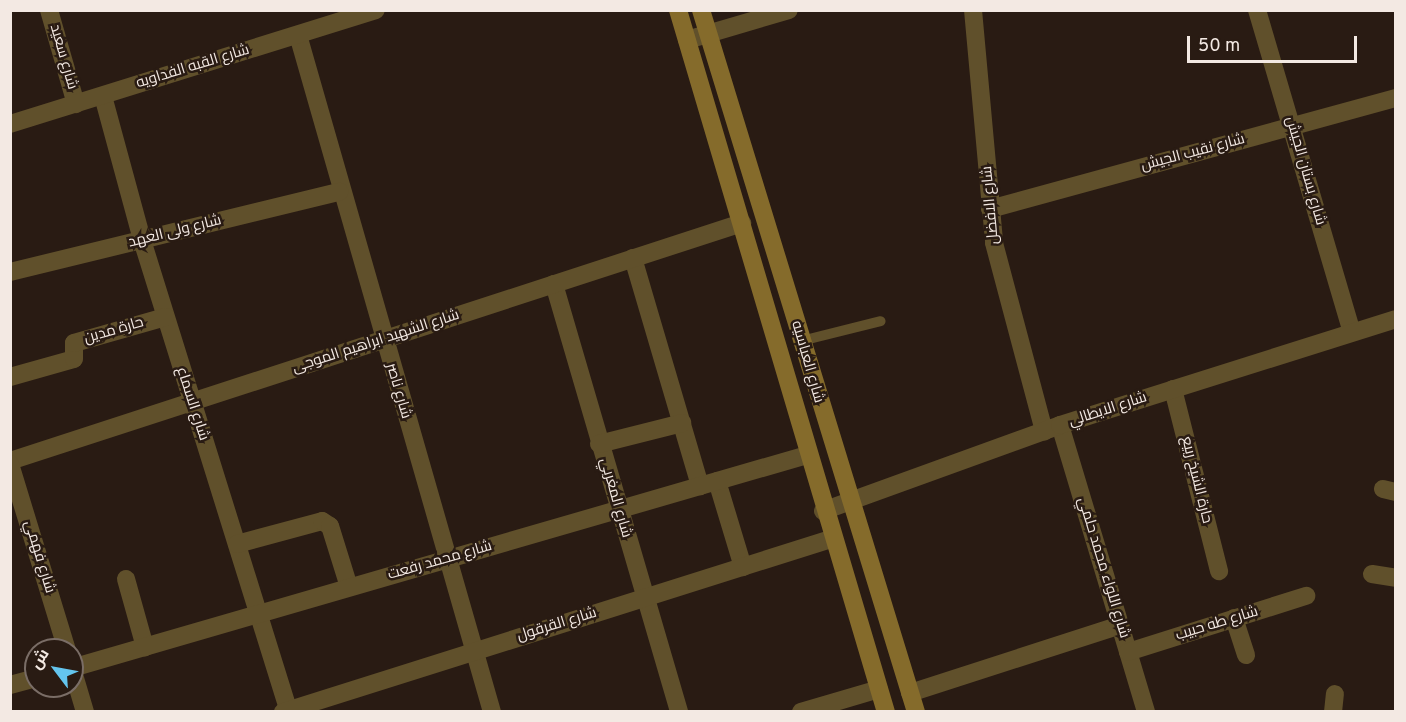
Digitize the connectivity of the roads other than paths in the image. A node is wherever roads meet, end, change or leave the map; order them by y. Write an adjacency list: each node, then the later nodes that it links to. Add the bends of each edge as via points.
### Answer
1 (49, 10): 13 (street, شارع سعيد)
2 (678, 10): 10 (main road, شارع العباسيه)
3 (701, 10): 9 (main road, شارع العباسيه)
4 (789, 10): 9 (street)
5 (974, 10): 17 (street, شارع الافضل)
6 (1257, 10): 15 (street, شارع بستان الجيش)
7 (370, 11): 8 (street, شارع القبه الفداويه)
8 (298, 34): 11 (street, شارع القبه الفداويه); 16 (street, شارع ناصر)
9 (708, 34): 10 (street); 28 (main road, شارع العباسيه)
10 (687, 40): 18 (main road, شارع العباسيه)
11 (103, 96): 13 (street, شارع القبه الفداويه); 19 (street, شارع السماع)
12 (1395, 98): 15 (street, شارع نقيب الجيش)
13 (76, 104): 14 (street, شارع القبه الفداويه)
14 (10, 124)
15 (1291, 126): 17 (street, شارع نقيب الجيش); 26 (street, شارع بستان الجيش)
16 (339, 192): 19 (street, شارع ولى العهد); 27 (street, شارع ناصر)
17 (990, 209): 33 (street, شارع الافضل, via 997,259)
18 (742, 223): 20 (street, شارع الشهيد ابراهيم الموجى); 35 (main road, شارع العباسيه)
19 (142, 240): 21 (street, شارع ولى العهد); 23 (street, شارع السماع)
20 (633, 258): 22 (street, شارع الشهيد ابراهيم الموجى); 32 (street)
21 (10, 272)
22 (554, 284): 27 (street, شارع الشهيد ابراهيم الموجى); 34 (street, شارع المغربي)
23 (165, 317): 29 (street, حارة مدين, via 74,343 74,358); 31 (street, شارع السماع)
24 (1395, 319): 26 (street, شارع الايطالي)
25 (881, 321): 28 (lane)
26 (1352, 332): 30 (street, شارع الايطالي)
27 (383, 340): 31 (street, شارع الشهيد ابراهيم الموجى); 43 (street, شارع ناصر)
28 (801, 341): 38 (main road, شارع العباسيه)
29 (10, 377)
30 (1173, 389): 33 (street, شارع الايطالي); 45 (street, حارة الشيخ ربيع)
31 (191, 402): 36 (street, شارع الشهيد ابراهيم الموجى); 42 (street, شارع السماع)
32 (682, 423): 34 (street); 37 (street)
33 (1052, 428): 38 (street, شارع الايطالي); 54 (street, شارع اللواء محمد حلمي)
34 (599, 444): 39 (street, شارع المغربي)
35 (807, 455): 37 (street, شارع محمد رفعت); 40 (main road, شارع العباسيه)
36 (10, 462): 55 (street, شارع فهمي)
37 (709, 483): 39 (street, شارع محمد رفعت); 44 (street)
38 (848, 502): 40 (street, شارع الايطالي); 62 (main road, شارع العباسيه)
39 (618, 510): 43 (street, شارع محمد رفعت); 51 (street, شارع المغربي)
40 (823, 511): 41 (main road, شارع العباسيه)
41 (831, 539): 44 (street, شارع القرقول); 61 (main road, شارع العباسيه)
42 (237, 544): 49 (street, via 322,521 330,526); 52 (street, شارع السماع)
43 (448, 559): 49 (street, شارع محمد رفعت); 57 (street, شارع ناصر)
44 (743, 567): 51 (street, شارع القرقول)
45 (1219, 571)
46 (1372, 574): 47 (street)
47 (1395, 578)
48 (126, 579): 56 (street)
49 (349, 587): 52 (street, شارع محمد رفعت)
50 (1306, 596): 53 (street, شارع طه حبيب)
51 (643, 599): 57 (street, شارع القرقول); 65 (street, شارع المغربي)
52 (259, 614): 56 (street, شارع محمد رفعت); 63 (street, شارع السماع)
53 (1234, 618): 58 (street, شارع طه حبيب); 59 (street)
54 (1120, 625): 58 (street, شارع اللواء محمد حلمي); 62 (street)
55 (63, 638)
56 (145, 647): 60 (street, شارع محمد رفعت)
57 (475, 651): 63 (street, شارع القرقول); 64 (street, شارع ناصر)
58 (1128, 652): 69 (street, شارع اللواء محمد حلمي)
59 (1246, 655)
60 (84, 665)
61 (879, 689): 66 (street); 67 (main road, شارع العباسيه)
62 (910, 693): 68 (main road, شارع العباسيه)
63 (286, 711)
64 (492, 711)
65 (679, 711)
66 (801, 711)
67 (886, 711)
68 (916, 711)
69 (1146, 711)

